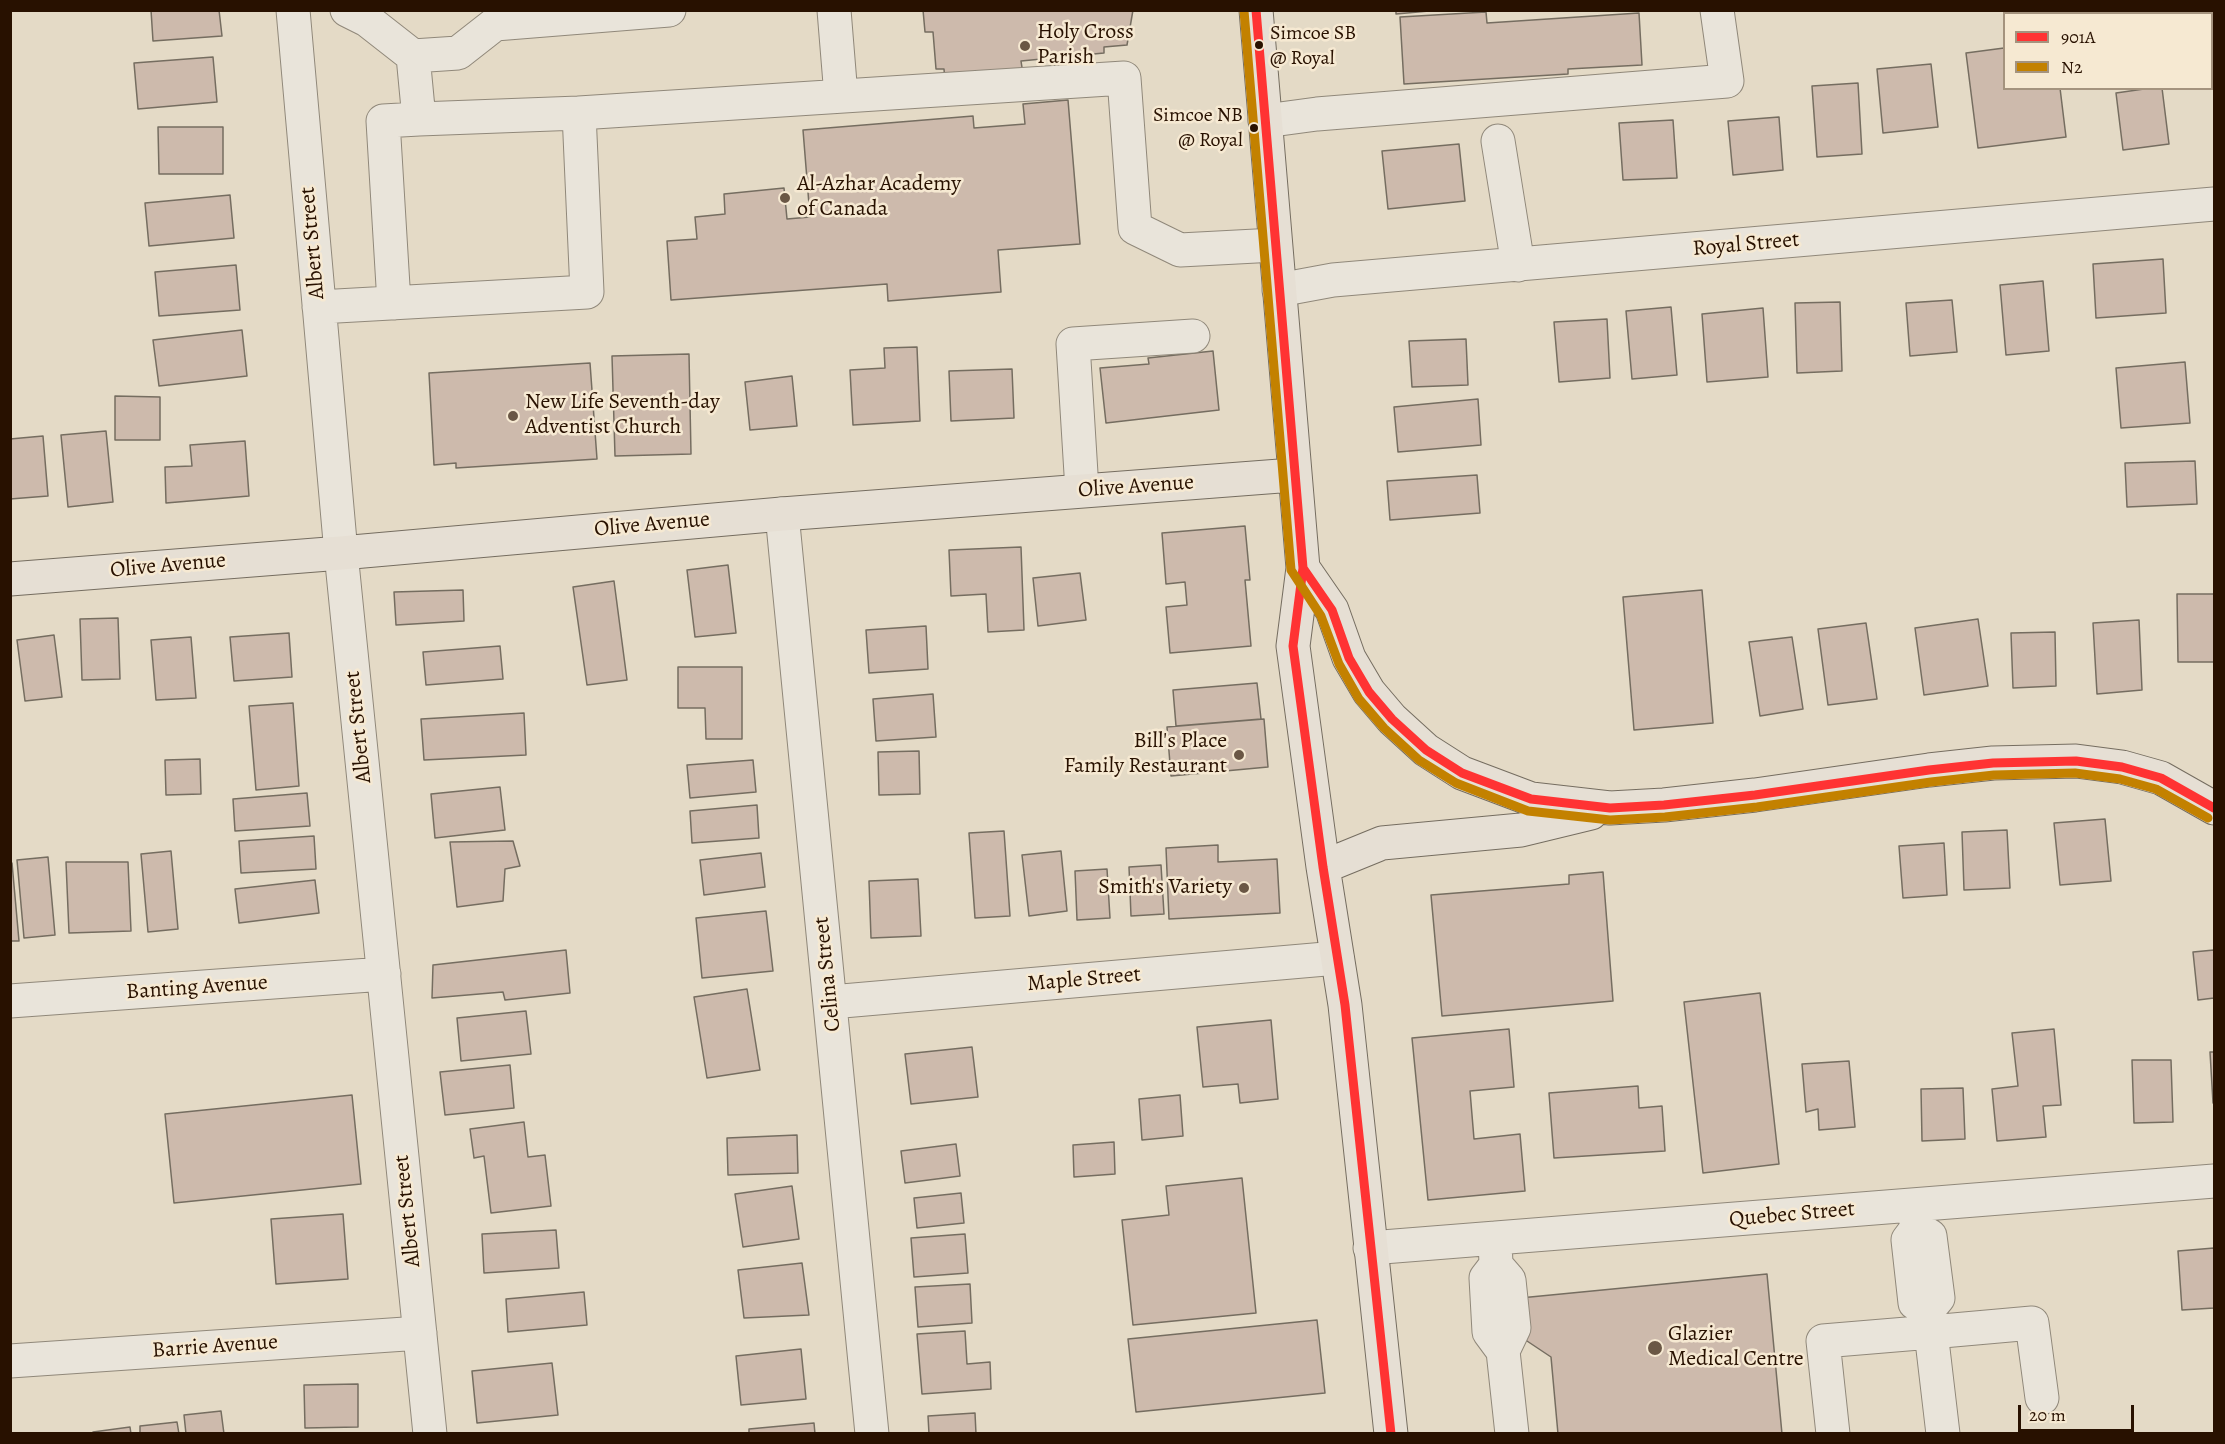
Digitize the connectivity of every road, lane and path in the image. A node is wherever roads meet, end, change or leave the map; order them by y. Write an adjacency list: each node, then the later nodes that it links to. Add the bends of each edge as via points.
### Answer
1 (347, 10): 7 (street, via 367,20)
2 (669, 10): 7 (street, via 495,24 458,53)
3 (834, 10): 8 (street)
4 (1256, 10): 11 (main road)
5 (1717, 10): 11 (street, via 1727,81)
6 (295, 14): 18 (street, Albert Street)
7 (413, 56): 10 (street)
8 (841, 96): 9 (street); 14 (street, via 1124,78 1135,228 1180,250)
9 (579, 112): 10 (street); 17 (street, via 587,292)
10 (419, 119): 17 (street, via 383,121)
11 (1265, 121): 14 (main road)
12 (1498, 141): 15 (street)
13 (2214, 204): 15 (street, Royal Street)
14 (1275, 245): 16 (main road)
15 (1518, 265): 16 (street, Royal Street, via 1333,280)
16 (1279, 290): 20 (main road)
17 (394, 303): 18 (street)
18 (319, 307): 23 (street, Albert Street)
19 (1193, 336): 21 (street, via 1073,344)
20 (1293, 475): 21 (main road, Olive Avenue); 24 (main road)
21 (1082, 490): 22 (main road, Olive Avenue)
22 (782, 514): 23 (main road, Olive Avenue); 32 (street, Celina Street)
23 (341, 553): 25 (main road, Olive Avenue); 30 (street, Albert Street)
24 (1303, 568): 26 (main road, via 1332,610 1349,658 1369,692 1425,750 1462,773 1531,799); 28 (main road, via 1293,646)
25 (10, 579)
26 (1610, 808): 27 (main road, via 1755,795 1929,770 2076,761 2122,767 2161,778); 28 (main road, via 1521,830 1382,843)
27 (2214, 808)
28 (1323, 867): 29 (main road)
29 (1337, 958): 32 (street, Maple Street); 35 (main road)
30 (384, 974): 31 (street, Banting Avenue); 38 (street, Albert Street)
31 (10, 1001)
32 (831, 1002): 42 (street, Celina Street)
33 (2214, 1181): 34 (street, Quebec Street)
34 (1915, 1217): 36 (street, Quebec Street); 37 (street, via 1930,1236 1938,1298)
35 (1370, 1248): 36 (street, Quebec Street); 43 (main road)
36 (1496, 1252): 44 (street, via 1486,1278 1489,1332 1503,1351)
37 (1929, 1321): 40 (street, via 2032,1323); 45 (street, via 1822,1341); 46 (street)
38 (420, 1333): 39 (street, Barrie Avenue); 41 (street, Albert Street)
39 (10, 1361)
40 (2042, 1398)
41 (430, 1434)
42 (872, 1434)
43 (1391, 1434)
44 (1512, 1434)
45 (1833, 1434)
46 (1943, 1434)

